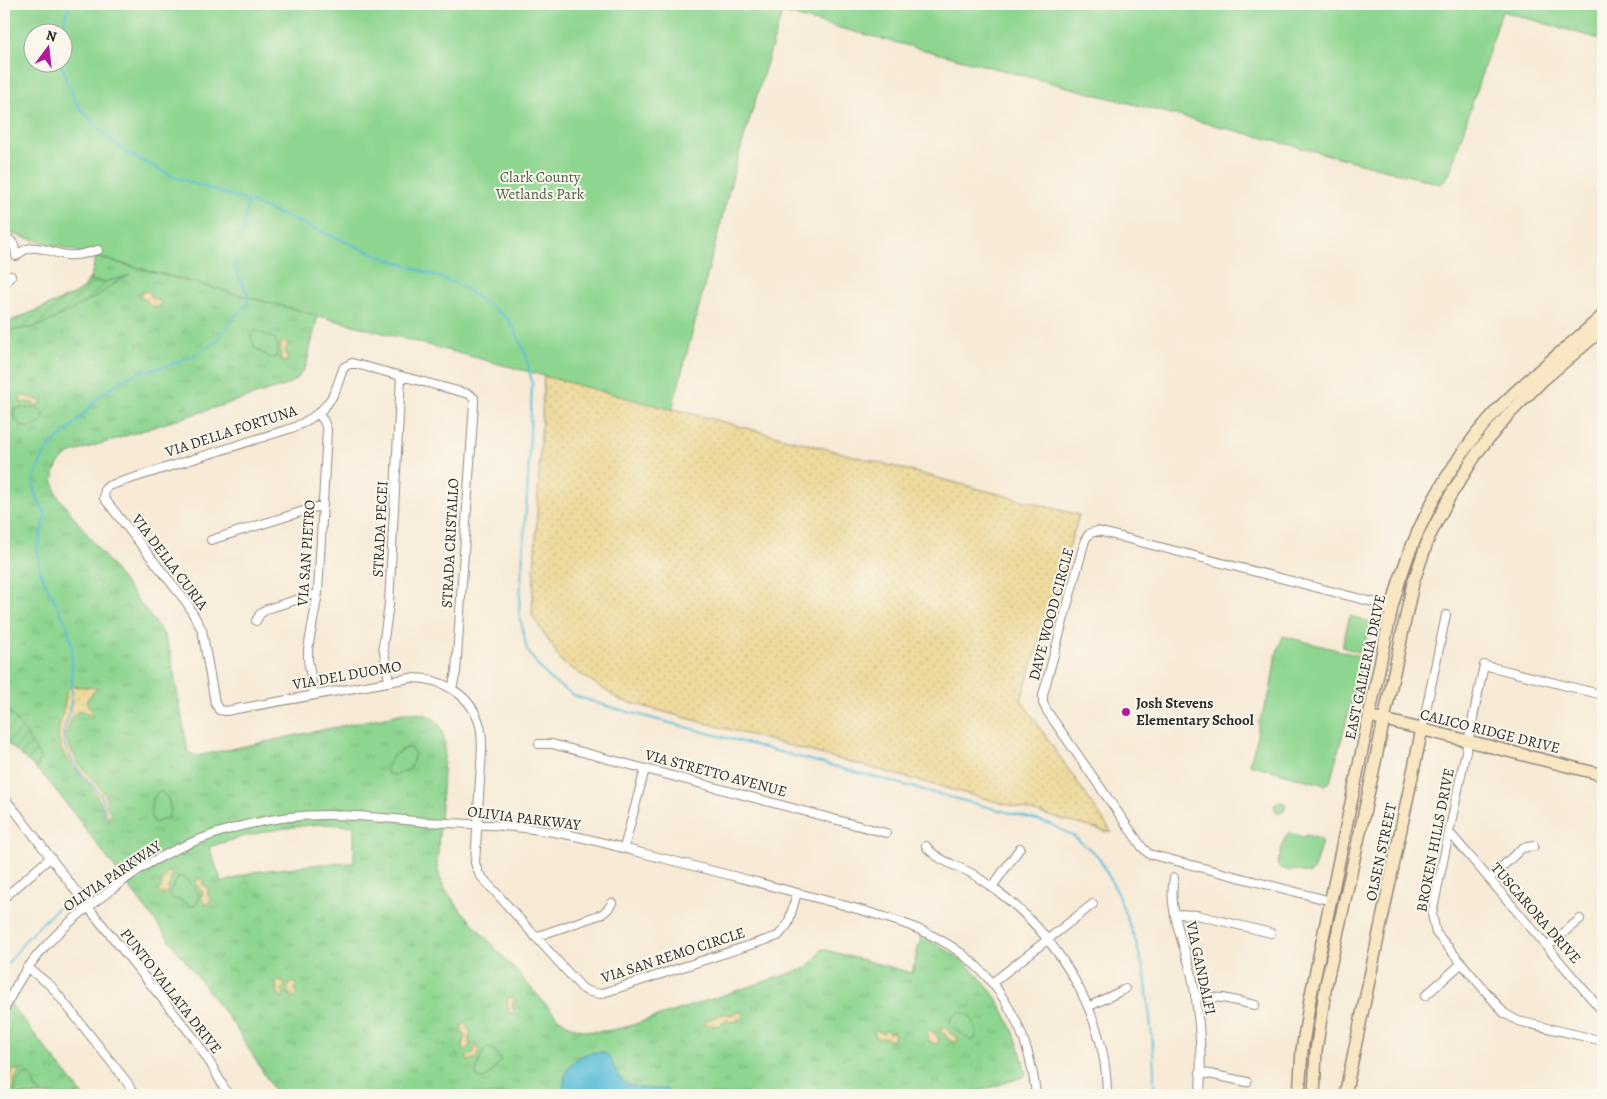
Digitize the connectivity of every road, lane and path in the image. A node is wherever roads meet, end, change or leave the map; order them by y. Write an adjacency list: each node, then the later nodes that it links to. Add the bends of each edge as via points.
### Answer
1 (4, 237): 2 (street, via 13,242 16,256 32,246 78,256)
2 (98, 250)
3 (10, 276): 4 (street)
4 (4, 284)
5 (1603, 315): 14 (main road, EAST GALLERIA DRIVE, via 1496,411 1468,446 1423,520)
6 (1603, 329): 12 (main road, EAST GALLERIA DRIVE, via 1543,380 1479,450 1429,537)
7 (402, 377): 8 (street, VIA DELLA FORTUNA, via 352,363 344,367 334,394); 17 (street, STRADA PECEI, via 389,604 384,640); 18 (street, STRADA CRISTALLO, via 470,394 474,398 456,672)
8 (318, 414): 9 (street, VIA DELLA FORTUNA, via 295,427 108,486); 10 (street, VIA SAN PIETRO, via 327,430)
9 (104, 493): 21 (street, VIA DELLA CURIA, via 104,498 198,621)
10 (323, 506): 11 (street); 13 (street, VIA SAN PIETRO)
11 (211, 540)
12 (1413, 583): 14 (main road); 23 (main road, EAST GALLERIA DRIVE)
13 (318, 593): 16 (street, via 267,609); 19 (street, VIA SAN PIETRO, via 308,649)
14 (1392, 607): 22 (main road, EAST GALLERIA DRIVE); 43 (street, DAVE WOOD CIRCLE, via 1098,531 1085,540 1043,695 1047,711 1149,854)
15 (1446, 616): 24 (street, OLSEN STREET)
16 (256, 621)
17 (389, 681): 18 (street, VIA DEL DUOMO, via 421,677 441,682); 19 (street, VIA DEL DUOMO)
18 (452, 689): 30 (street, VIA DEL DUOMO, via 469,704 480,726 482,748)
19 (314, 694): 21 (street, VIA DEL DUOMO)
20 (1603, 695): 25 (street, BROKEN HILLS DRIVE, via 1484,665)
21 (218, 710)
22 (1370, 717): 23 (main road, CALICO RIDGE DRIVE); 43 (main road, EAST GALLERIA DRIVE)
23 (1384, 720): 24 (main road, CALICO RIDGE DRIVE); 56 (main road, EAST GALLERIA DRIVE)
24 (1422, 730): 25 (main road, CALICO RIDGE DRIVE); 74 (main road, OLSEN STREET)
25 (1468, 741): 28 (main road, CALICO RIDGE DRIVE); 31 (street, BROKEN HILLS DRIVE)
26 (539, 744): 27 (street, VIA STRETTO AVENUE, via 552,744)
27 (645, 769): 32 (street, VIA STRETTO AVENUE); 35 (street)
28 (1603, 776)
29 (4, 798): 37 (street, PUNTO VALLATA DRIVE)
30 (477, 825): 35 (street, OLIVIA PARKWAY, via 555,832); 46 (street, OLIVIA PARKWAY, via 325,815 246,825 197,840 162,856); 50 (street, VIA SAN REMO CIRCLE, via 475,863 479,874)
31 (1449, 832): 39 (street, TUSCARORA DRIVE); 53 (street, BROKEN HILLS DRIVE, via 1432,914 1436,932)
32 (886, 833)
33 (926, 846): 40 (street, via 932,854)
34 (1534, 846): 39 (street, via 1522,848)
35 (624, 848): 41 (street, OLIVIA PARKWAY)
36 (1020, 848): 40 (street)
37 (51, 856): 42 (street); 46 (street, PUNTO VALLATA DRIVE)
38 (1174, 878): 47 (street, VIA GANDALFI, via 1172,889)
39 (1489, 879): 52 (street, TUSCARORA DRIVE)
40 (992, 887): 51 (street, via 1018,907)
41 (797, 893): 50 (street, VIA SAN REMO CIRCLE, via 788,924 778,936 600,994 582,988); 55 (street, OLIVIA PARKWAY, via 914,926 960,952)
42 (4, 898)
43 (1331, 901): 56 (main road, via 1337,911 1324,975); 72 (main road, EAST GALLERIA DRIVE, via 1302,1050)
44 (612, 903): 50 (street, via 602,914)
45 (1093, 904): 51 (street)
46 (88, 907): 54 (street, OLIVIA PARKWAY, via 54,935); 68 (street, PUNTO VALLATA DRIVE, via 194,1038)
47 (1176, 914): 49 (street, via 1197,915); 58 (street, VIA GANDALFI)
48 (1580, 919): 52 (street)
49 (1271, 933)
50 (536, 937)
51 (1047, 939): 55 (street); 61 (street, via 1064,960)
52 (1547, 946): 62 (street, TUSCARORA DRIVE)
53 (1461, 964): 59 (street); 64 (street, BROKEN HILLS DRIVE, via 1504,1013 1518,1021)
54 (28, 967): 63 (street, OLIVIA PARKWAY); 67 (street, via 67,1005)
55 (992, 983): 69 (street, OLIVIA PARKWAY, via 1024,1038)
56 (1326, 985): 73 (main road, EAST GALLERIA DRIVE, via 1316,1051)
57 (1125, 989): 61 (street)
58 (1195, 996): 60 (street); 65 (street, VIA GANDALFI, via 1200,1027)
59 (1425, 996)
60 (1255, 1005)
61 (1088, 1007): 70 (street, via 1098,1033)
62 (1602, 1010)
63 (4, 1011)
64 (1603, 1041)
65 (1200, 1072): 66 (street); 71 (street, VIA GANDALFI)
66 (1248, 1082)
67 (134, 1095)
68 (228, 1095)
69 (1036, 1095)
70 (1107, 1095)
71 (1200, 1095)
72 (1299, 1095)
73 (1314, 1095)
74 (1345, 1095)

